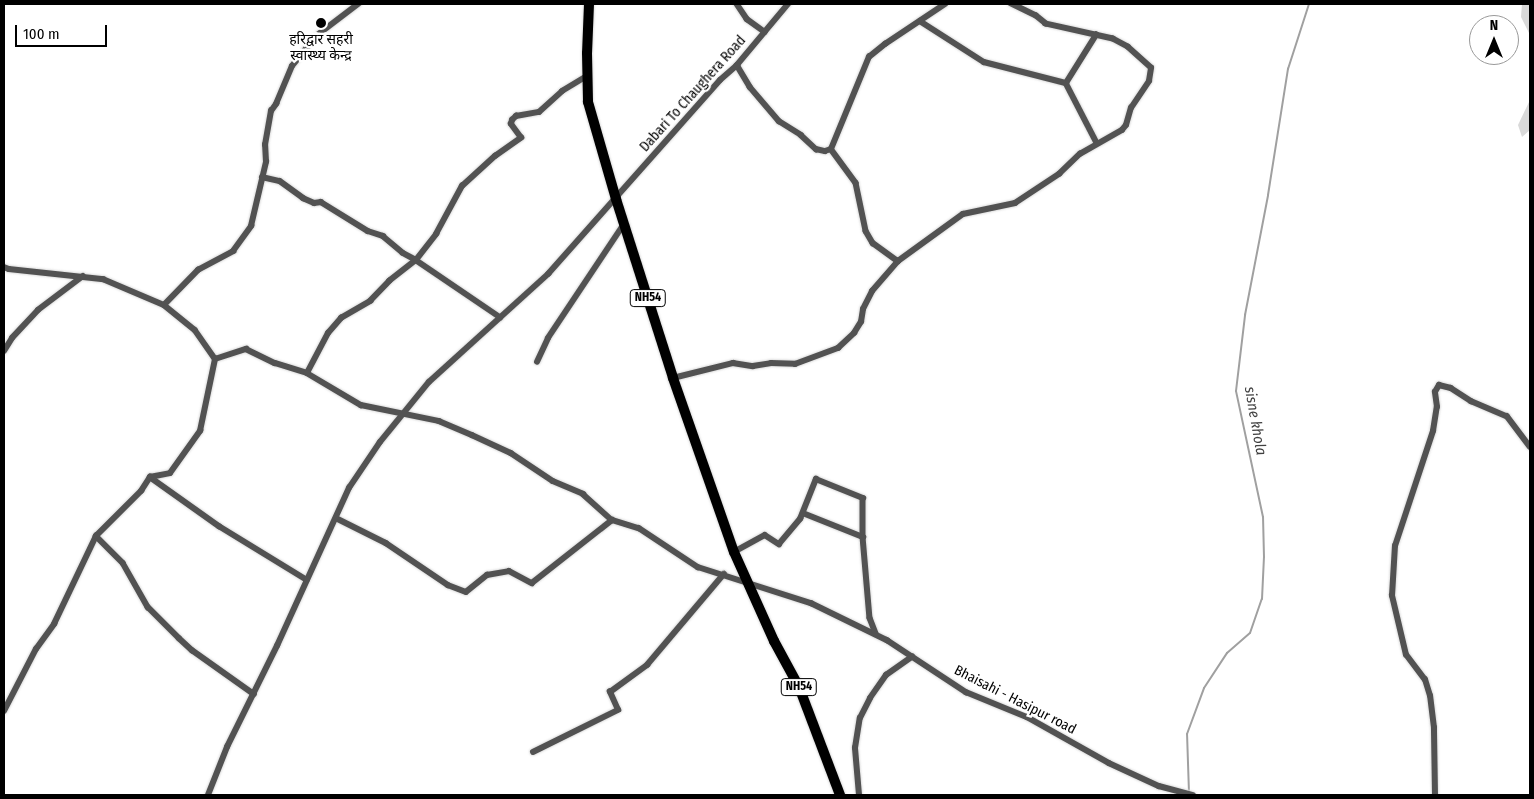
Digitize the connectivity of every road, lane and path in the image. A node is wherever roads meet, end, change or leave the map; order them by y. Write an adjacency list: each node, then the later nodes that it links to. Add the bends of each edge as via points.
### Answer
1 (358, 4): 15 (street, via 316,36 292,66 271,110)
2 (589, 4): 11 (main road, NH54)
3 (737, 4): 8 (street, via 747,19)
4 (788, 4): 8 (street, Dabari To Chaughera Road)
5 (945, 4): 7 (street)
6 (1011, 4): 9 (street, via 1046,24)
7 (920, 21): 12 (street, via 984,62); 14 (street, via 869,57)
8 (765, 32): 10 (street, Dabari To Chaughera Road)
9 (1096, 35): 12 (street); 13 (street, via 1128,47 1151,68 1152,73 1144,92 1131,108 1126,125)
10 (737, 65): 14 (street, via 750,87 779,121 816,149); 16 (street, Dabari To Chaughera Road, via 720,80)
11 (587, 76): 16 (main road, NH54, via 588,102); 18 (street, via 562,91 539,112 516,116 512,120 521,138 462,186 436,234)
12 (1066, 83): 13 (street)
13 (1097, 143): 19 (street, via 1015,204 963,214)
14 (831, 149): 19 (street, via 856,183 862,224 873,243)
15 (262, 177): 18 (street, via 280,181 314,202 322,202 368,231 383,236 402,253); 22 (street, via 251,226 233,251 198,270)
16 (616, 199): 17 (main road, NH54); 23 (street, Dabari To Chaughera Road, via 548,274)
17 (625, 222): 26 (street, via 548,338); 28 (main road, NH54)
18 (416, 260): 23 (street); 27 (street, via 370,301 340,318 328,333)
19 (898, 260): 28 (street, via 872,291 854,333 838,348 795,364 753,366 733,363)
20 (4, 267): 21 (street)
21 (83, 276): 22 (street, via 103,279); 24 (street, via 38,310)
22 (164, 305): 25 (street, via 194,330)
23 (500, 317): 29 (street, Dabari To Chaughera Road, via 430,382)
24 (4, 351)
25 (215, 359): 27 (street, via 246,350); 31 (street, via 200,431 170,473)
26 (537, 362)
27 (307, 373): 29 (street, via 361,405)
28 (673, 378): 37 (main road, NH54)
29 (405, 413): 33 (street, Dabari To Chaughera Road, via 380,442 349,488); 34 (street, via 439,421 511,453 553,481 583,494)
30 (1530, 446): 50 (street, via 1507,416 1439,384 1435,392 1437,407 1433,431 1395,546 1392,596 1406,655 1425,680 1430,696)
31 (150, 477): 35 (street); 39 (street, via 219,526)
32 (803, 513): 36 (street); 36 (street, via 816,479 864,498); 37 (street, via 779,544 765,535)
33 (336, 518): 34 (street, via 386,543 448,585 466,592 487,575 509,571 532,583); 39 (street, Dabari To Chaughera Road)
34 (612, 520): 38 (street, Bhaisahi - Hasipur road, via 639,528 698,567)
35 (96, 536): 43 (street, via 123,563 148,607 179,638); 44 (street, via 54,624 36,649)
36 (863, 537): 41 (street, via 870,618)
37 (734, 552): 40 (main road, NH54)
38 (724, 574): 40 (street, Bhaisahi - Hasipur road); 45 (street, via 647,665 610,692 618,710)
39 (307, 580): 43 (street, Dabari To Chaughera Road)
40 (748, 584): 41 (street, Bhaisahi - Hasipur road, via 811,603); 47 (main road, NH54, via 805,701)
41 (876, 634): 42 (street, Bhaisahi - Hasipur road)
42 (912, 657): 48 (street, via 886,675 860,718 855,748); 49 (street, Bhaisahi - Hasipur road, via 966,692 1027,716 1109,763 1159,786)
43 (254, 694): 46 (street, Dabari To Chaughera Road)
44 (4, 711)
45 (533, 752)
46 (208, 795)
47 (840, 795)
48 (859, 795)
49 (1193, 795)
50 (1435, 795)

